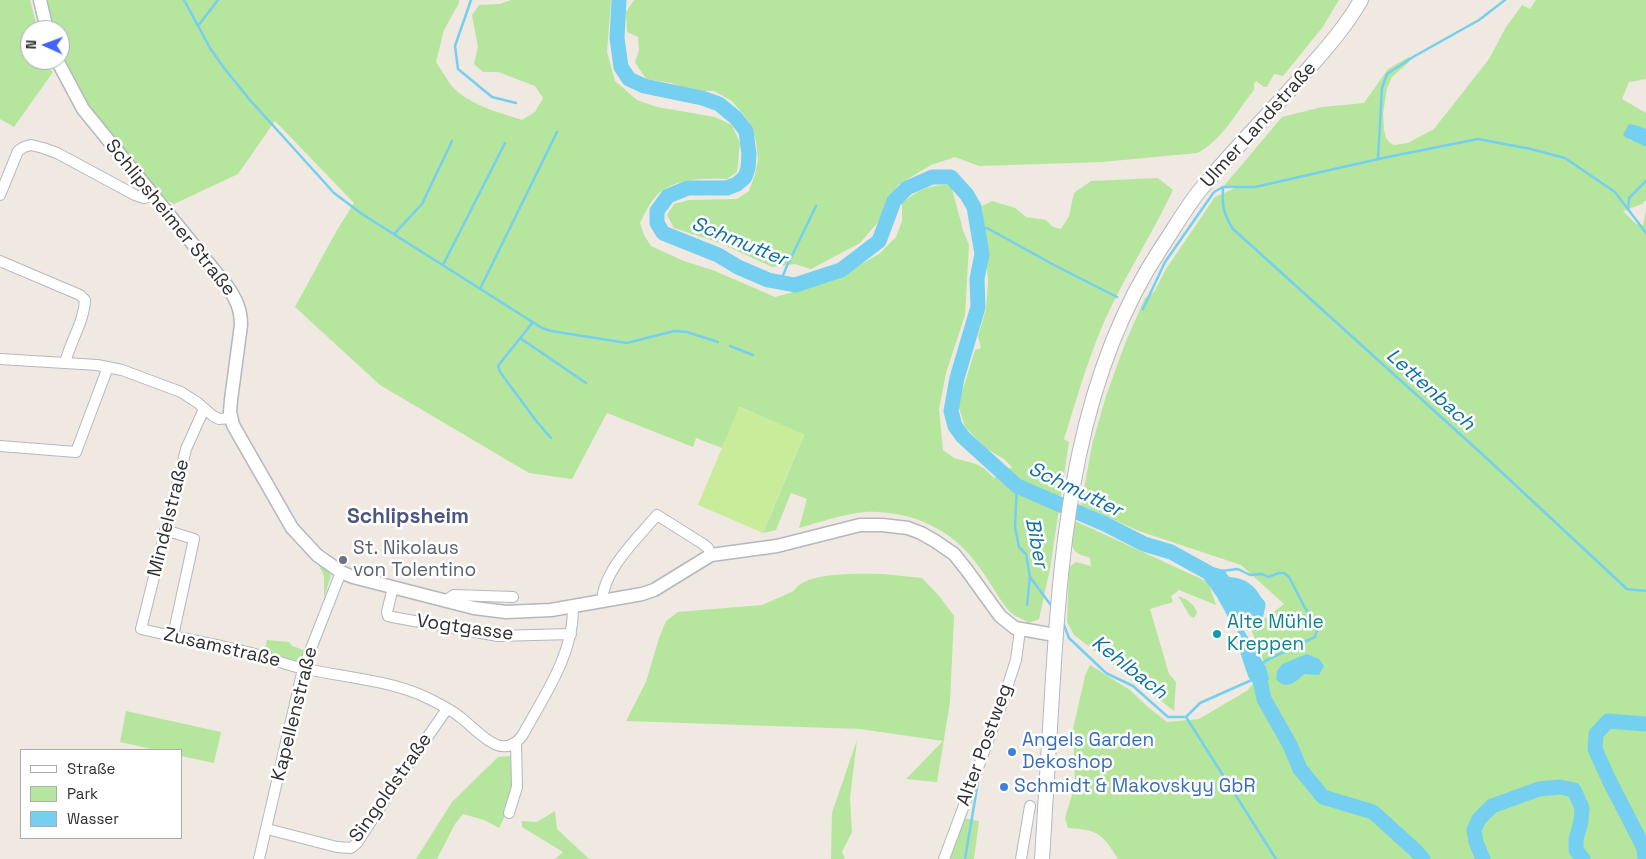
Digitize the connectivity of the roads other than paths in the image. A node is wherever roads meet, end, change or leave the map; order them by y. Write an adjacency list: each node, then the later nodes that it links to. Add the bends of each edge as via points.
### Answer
1 (40, 0): 3 (street)
2 (1361, 0): 24 (main road, Ulmer Landstraße, via 1332,43 1200,190 1158,252 1129,304 1098,381 1083,433 1067,527)
3 (45, 20)
4 (62, 70): 6 (street, Schlipsheimer Straße, via 83,109)
5 (0, 195): 6 (street, via 18,151 31,145 57,153 135,195)
6 (153, 196): 12 (street, Schlipsheimer Straße, via 227,286 241,313)
7 (0, 261): 9 (street, via 85,300)
8 (0, 359): 9 (street)
9 (65, 363): 10 (street)
10 (108, 367): 11 (street, via 181,392); 13 (street, via 76,452)
11 (204, 409): 12 (street, via 219,419); 14 (street, Mindelstraße, via 186,449)
12 (231, 418): 16 (street, Schlipsheimer Straße, via 292,528 317,555)
13 (0, 446)
14 (166, 530): 22 (street, Mindelstraße); 26 (street, via 194,539)
15 (711, 555): 20 (street, Schlipsheimer Straße, via 654,590); 20 (street, via 703,544 657,515 615,566 604,584); 23 (street, Schlipsheimer Straße, via 777,546 860,526 908,528 954,554 1000,616)
16 (341, 572): 17 (street, Schlipsheimer Straße); 27 (street, Kapellenstraße)
17 (393, 587): 19 (street, Schlipsheimer Straße); 25 (street, Vogtgasse, via 388,616 498,636)
18 (513, 597): 19 (street, Schlipsheimer Straße, via 454,595)
19 (445, 601): 21 (street, Schlipsheimer Straße, via 506,612)
20 (602, 602): 21 (street, Schlipsheimer Straße)
21 (574, 607): 25 (street)
22 (141, 629): 26 (street, Zusamstraße)
23 (1020, 630): 24 (street, Schlipsheimer Straße); 34 (street, Alter Postweg, via 1016,660 1001,706)
24 (1056, 631): 36 (main road, Ulmer Landstraße)
25 (571, 634): 29 (street, via 561,664)
26 (173, 636): 27 (street, Zusamstraße)
27 (303, 669): 28 (street, Zusamstraße, via 384,684 420,695); 32 (street, Kapellenstraße)
28 (447, 709): 29 (street, Zusamstraße, via 490,742 500,746); 32 (street, Singoldstraße, via 351,848)
29 (516, 743): 31 (street, via 517,787)
30 (1030, 806): 35 (street)
31 (509, 813)
32 (268, 829): 33 (street, Kapellenstraße)
33 (259, 859)
34 (944, 859)
35 (1021, 859)
36 (1042, 859)

